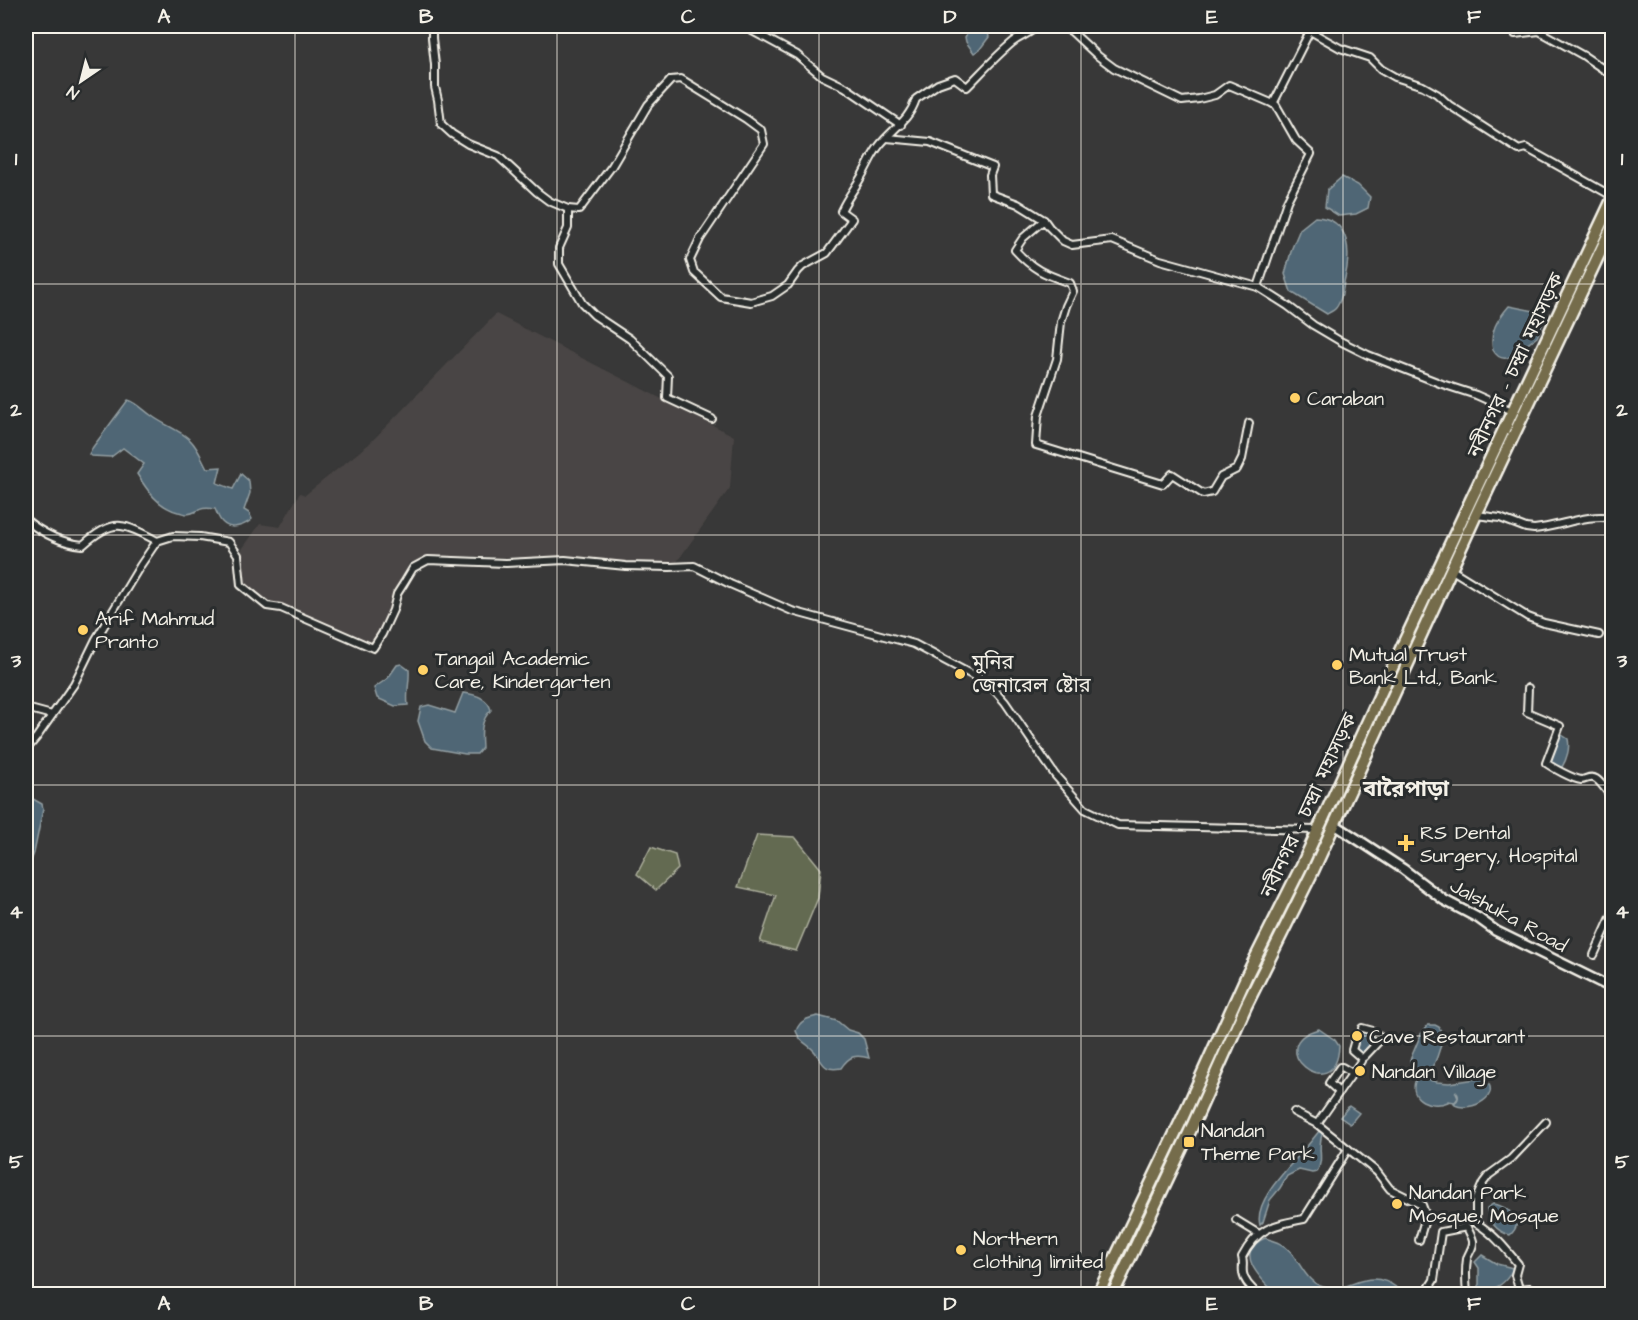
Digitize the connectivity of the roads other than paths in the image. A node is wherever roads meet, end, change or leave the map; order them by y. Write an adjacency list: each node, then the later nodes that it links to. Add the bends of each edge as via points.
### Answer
1 (432, 26): 11 (street, via 441,124 468,144 498,156 549,201)
2 (743, 26): 8 (street)
3 (1037, 26): 8 (street, via 999,54 967,87 955,78 916,99)
4 (1058, 26): 7 (street, via 1071,31 1114,68 1182,100 1215,95 1229,85)
5 (1515, 34): 6 (street, via 1539,31)
6 (1612, 75)
7 (1273, 104): 10 (street, via 1310,31 1340,48 1370,58 1395,77 1437,94 1519,150 1526,148); 14 (street, via 1296,140 1311,154 1287,201)
8 (901, 124): 9 (street)
9 (887, 138): 11 (street, via 870,159 843,207 841,211 852,219 827,253 803,266 788,285 772,296 751,302 721,297 694,272 690,260 764,144 761,130 681,79 671,80 648,105 612,166 579,210); 12 (street, via 930,142 993,167 991,194)
10 (1612, 198): 15 (highway, নবীনগর - চন্দ্রা মহাসড়ক)
11 (568, 208): 16 (street, via 568,228 559,248 559,264 582,303 630,339 668,376 667,398)
12 (1044, 220): 14 (street, via 1063,241 1072,245 1112,240 1160,260); 17 (street, via 1015,250 1034,268 1070,283 1073,291 1038,416 1036,445 1163,484 1172,474 1203,494 1212,492 1221,477 1237,469)
13 (1612, 227): 18 (highway, নবীনগর - চন্দ্রা মহাসড়ক)
14 (1258, 287): 15 (street, via 1313,325 1368,355)
15 (1512, 411): 30 (highway, নবীনগর - চন্দ্রা মহাসড়ক)
16 (712, 419)
17 (1249, 423)
18 (1476, 515): 19 (street, via 1534,529 1590,518); 22 (highway, নবীনগর - চন্দ্রা মহাসড়ক)
19 (1612, 518)
20 (26, 520): 21 (street, via 52,537 76,544 83,545 103,530 120,525)
21 (157, 541): 26 (street); 30 (street, via 173,536 229,542 238,555 240,585 267,606 281,608 373,648 413,568 428,560 565,560 626,566 694,566 792,611 914,644 989,684 1055,775 1085,809 1118,825)
22 (1452, 570): 23 (street, via 1528,618); 29 (highway, নবীনগর - চন্দ্রা মহাসড়ক)
23 (1599, 635)
24 (1528, 688): 28 (street, via 1527,712 1560,726 1545,763 1582,780 1595,778)
25 (26, 708): 26 (street)
26 (52, 715): 27 (street)
27 (26, 750)
28 (1612, 797)
29 (1334, 824): 33 (street, Jalshuka Road, via 1496,931); 44 (highway, নবীনগর - চন্দ্রা মহাসড়ক)
30 (1317, 830): 43 (highway, নবীনগর - চন্দ্রা মহাসড়ক)
31 (1612, 915): 32 (street)
32 (1594, 955)
33 (1612, 988)
34 (1362, 1028): 36 (street, via 1379,1036)
35 (1354, 1043): 36 (street, via 1352,1050)
36 (1364, 1059): 37 (street)
37 (1356, 1072): 38 (street); 38 (street, via 1340,1067 1329,1083)
38 (1339, 1092): 41 (street)
39 (1294, 1112): 41 (street)
40 (1546, 1122): 53 (street, via 1511,1159 1489,1175 1476,1199 1476,1222 1518,1264 1515,1275 1519,1289 1530,1288)
41 (1317, 1124): 42 (street)
42 (1348, 1149): 46 (street, via 1304,1219); 47 (street, via 1377,1172 1390,1189 1422,1205 1426,1216)
43 (1167, 1150): 44 (highway); 48 (highway, নবীনগর - চন্দ্রা মহাসড়ক)
44 (1179, 1155): 49 (highway, নবীনগর - চন্দ্রা মহাসড়ক)
45 (1236, 1220): 46 (street)
46 (1259, 1233): 50 (street, via 1242,1257 1243,1275)
47 (1419, 1240)
48 (1098, 1294)
49 (1113, 1294)
50 (1258, 1294)
51 (1425, 1294): 52 (street, via 1434,1280 1441,1232 1467,1227 1473,1240 1466,1263)
52 (1467, 1294)
53 (1536, 1294)

